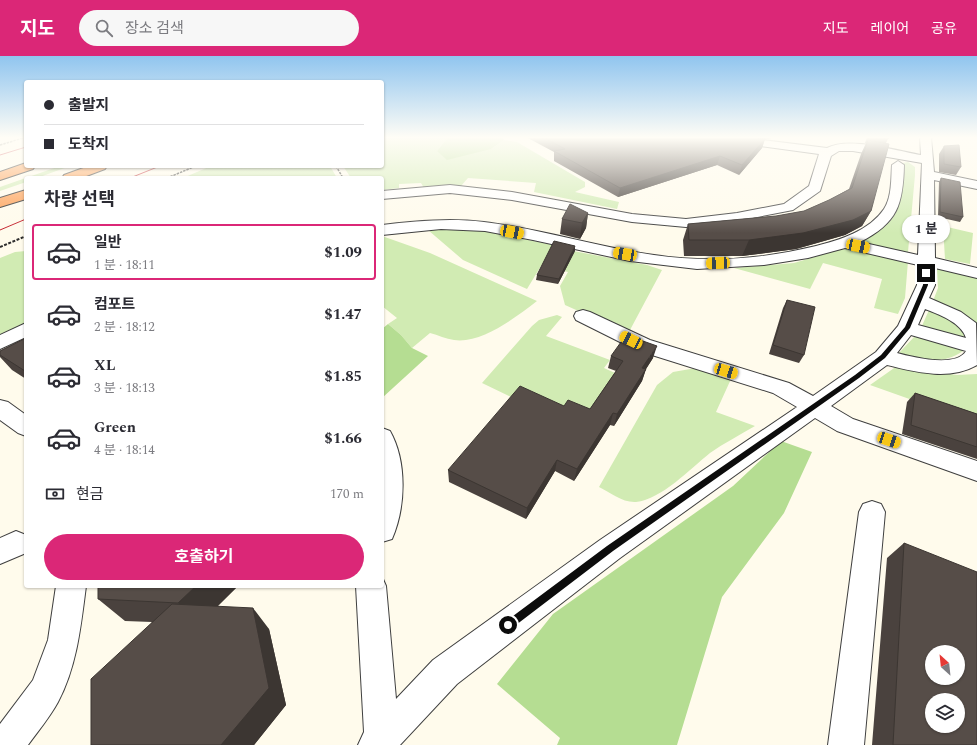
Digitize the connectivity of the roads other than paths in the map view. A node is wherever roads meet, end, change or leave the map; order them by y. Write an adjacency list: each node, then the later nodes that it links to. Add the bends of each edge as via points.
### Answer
1 (21, 169): 7 (highway)
2 (93, 169): 8 (highway)
3 (821, 169): 11 (street, via 815,188 788,207 686,223 632,218 512,196 450,189)
4 (898, 169): 14 (street, via 896,197 891,211 868,232)
5 (928, 169): 15 (street)
6 (931, 169): 9 (street)
7 (0, 176)
8 (74, 176)
9 (977, 185)
10 (24, 195): 12 (highway)
11 (384, 195)
12 (0, 203)
13 (384, 230): 14 (street, via 460,224 498,229 654,260 695,264 802,255)
14 (844, 243): 15 (street)
15 (926, 261): 16 (street); 17 (street, via 926,285)
16 (977, 273)
17 (919, 300): 19 (street); 22 (street, via 956,317 968,326)
18 (583, 316): 25 (street, via 643,345 781,388)
19 (907, 328): 23 (street); 24 (street)
20 (24, 330): 21 (street)
21 (0, 343)
22 (977, 344)
23 (977, 349): 24 (street, via 976,355 968,363 953,367 913,364)
24 (883, 356): 25 (street)
25 (813, 406): 27 (street, via 845,425); 32 (street, via 610,549 445,672)
26 (384, 442): 29 (street, via 390,490)
27 (977, 471)
28 (872, 512): 34 (street)
29 (384, 520)
30 (71, 588): 33 (street, via 64,640 46,691)
31 (370, 588): 32 (street)
32 (379, 742)
33 (6, 745)
34 (846, 745)

